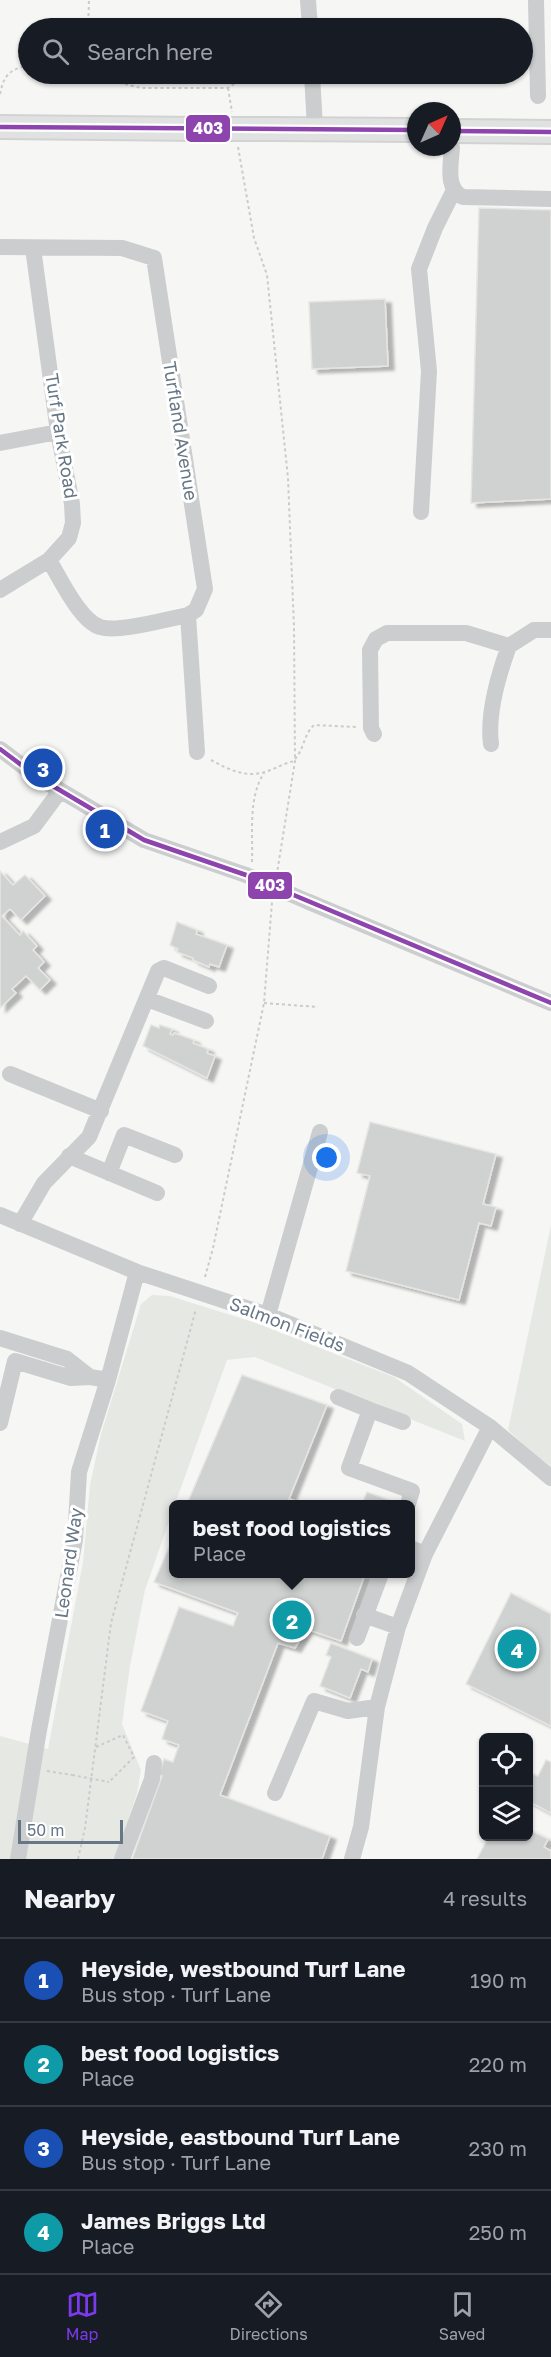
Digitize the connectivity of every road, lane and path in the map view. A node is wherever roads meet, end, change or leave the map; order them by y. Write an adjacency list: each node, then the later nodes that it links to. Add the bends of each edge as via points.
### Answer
1 (89, 0): 4 (path)
2 (308, 0): 5 (street)
3 (536, 0): 11 (street)
4 (88, 18)
5 (309, 18)
6 (18, 68): 10 (path, via 5,78)
7 (124, 84): 8 (path, via 141,88 228,88)
8 (234, 84)
9 (313, 84): 13 (street)
10 (0, 94)
11 (538, 96)
12 (0, 128): 13 (main road, bridge)
13 (315, 128): 14 (main road)
14 (407, 130)
15 (461, 131): 16 (main road)
16 (551, 132)
17 (452, 156): 18 (street)
18 (454, 190): 19 (street, via 463,198); 24 (street, via 419,269 429,370)
19 (551, 199)
20 (0, 247): 21 (street, Turfland Avenue)
21 (33, 248): 22 (street, Turf Park Road); 27 (street, Turfland Avenue, via 122,248 154,258 205,589 196,610)
22 (58, 432): 23 (street); 25 (street, Turf Park Road, via 73,523 69,538)
23 (0, 443)
24 (421, 512)
25 (49, 560): 26 (street, Turf Park Road); 27 (street, via 82,614 99,627 125,627)
26 (0, 590)
27 (188, 615): 33 (street)
28 (551, 630): 29 (street, via 534,630)
29 (509, 646): 30 (street, via 466,633 381,635 370,650); 31 (street, via 489,729)
30 (372, 731): 34 (path, via 314,725 296,760)
31 (491, 744)
32 (0, 749): 35 (street)
33 (197, 752): 34 (path, via 234,773)
34 (264, 772): 37 (path, via 254,796)
35 (60, 791): 36 (street, via 34,826); 37 (street, via 144,840)
36 (0, 842)
37 (249, 868): 41 (street, bridge, via 309,902)
38 (209, 986): 39 (street, via 165,968 158,971)
39 (147, 999): 43 (street); 45 (street)
40 (264, 1003): 42 (path)
41 (551, 1003)
42 (318, 1007)
43 (206, 1021)
44 (10, 1074): 45 (street)
45 (101, 1111): 48 (street, via 89,1137)
46 (320, 1132): 54 (street)
47 (175, 1155): 49 (street, via 124,1135)
48 (69, 1156): 49 (street); 52 (street, via 45,1183)
49 (109, 1173): 50 (street)
50 (157, 1193)
51 (0, 1215): 52 (street, Salmon Fields)
52 (20, 1224): 53 (street, Salmon Fields)
53 (137, 1272): 54 (street, Salmon Fields); 58 (street, Leonard Way)
54 (268, 1315): 63 (street, Salmon Fields, via 408,1373)
55 (6, 1340): 56 (street); 57 (street, via 67,1359)
56 (15, 1361): 57 (street, via 71,1378); 62 (street)
57 (90, 1377): 58 (street)
58 (108, 1380): 75 (street, Leonard Way, via 79,1472 75,1540)
59 (338, 1397): 60 (street)
60 (370, 1410): 61 (street); 65 (street, via 350,1468 412,1491)
61 (403, 1422)
62 (0, 1423)
63 (490, 1427): 64 (street, Salmon Fields); 66 (street)
64 (551, 1479)
65 (409, 1500)
66 (418, 1551)
67 (379, 1578): 69 (street)
68 (411, 1578): 70 (street)
69 (364, 1615): 70 (street); 71 (street)
70 (398, 1627): 72 (street)
71 (357, 1638)
72 (377, 1707): 76 (street, via 348,1711 314,1701); 79 (street, via 362,1827)
73 (95, 1747): 75 (path, bridge, via 123,1735 134,1757 109,1782)
74 (154, 1763): 78 (street, via 152,1779)
75 (33, 1769): 77 (street, Leonard Way)
76 (275, 1793)
77 (18, 1859)
78 (122, 1859)
79 (352, 1859)

